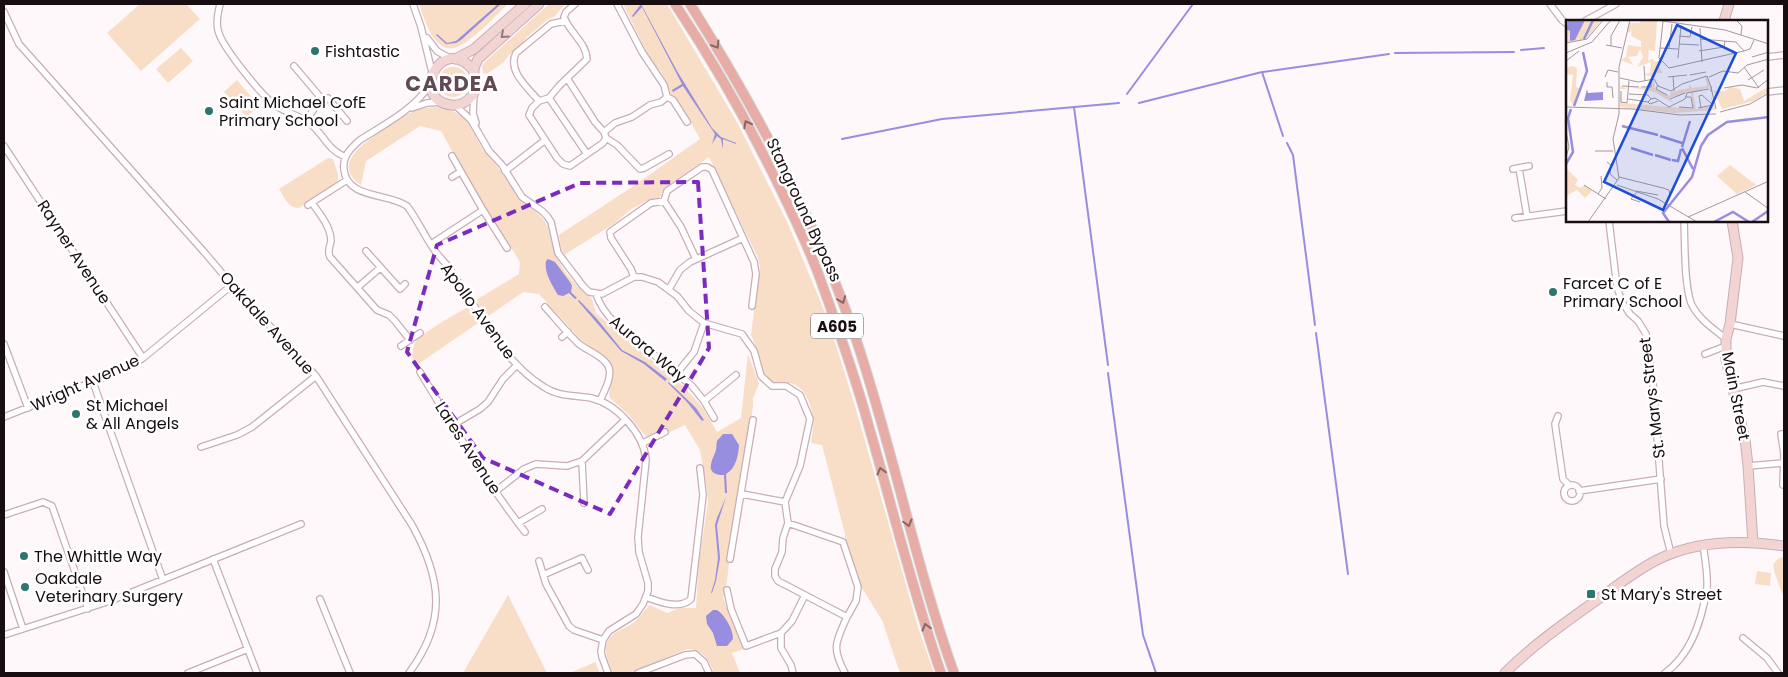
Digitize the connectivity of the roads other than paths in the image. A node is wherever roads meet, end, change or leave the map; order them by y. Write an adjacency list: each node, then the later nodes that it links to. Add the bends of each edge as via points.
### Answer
1 (220, 4): 36 (street, via 218,30 229,52 269,101)
2 (413, 4): 17 (street)
3 (525, 4): 20 (street, via 474,49)
4 (540, 4): 22 (street, one-way to 22, via 478,59)
5 (575, 4): 15 (street, via 566,12)
6 (617, 4): 31 (street, via 664,85)
7 (675, 4): 161 (main road, Stanground Bypass / A605, one-way to 7, via 869,425 822,282 801,231 744,118 704,47)
8 (690, 4): 162 (main road, Stanground Bypass / A605, one-way to 162, via 766,131 830,270 856,341)
9 (1550, 4): 16 (street)
10 (1616, 4): 13 (street)
11 (1729, 4): 14 (street)
12 (4, 12): 68 (street, Oakdale Avenue, via 19,44)
13 (1587, 20)
14 (1724, 20)
15 (565, 22): 24 (street, via 587,51 587,59); 32 (street, via 545,29 513,59 517,73)
16 (1566, 23)
17 (421, 27): 20 (street, via 430,44); 23 (street)
18 (1784, 55): 19 (street)
19 (1768, 57)
20 (453, 59): 22 (street, via 463,61); 23 (street, via 443,61)
21 (294, 66): 29 (street)
22 (474, 71): 27 (street)
23 (432, 72): 25 (street)
24 (567, 78): 30 (street); 40 (street)
25 (430, 85): 33 (street); 35 (street)
26 (1784, 90): 28 (street)
27 (474, 92): 34 (street, via 466,101); 39 (street)
28 (1768, 92)
29 (321, 98): 36 (street); 37 (street, via 328,98)
30 (549, 98): 32 (street); 43 (street)
31 (667, 98): 38 (street, via 673,100); 40 (street, via 615,123)
32 (539, 101): 41 (street, via 529,115)
33 (442, 102): 34 (street); 35 (street)
34 (455, 105): 39 (street)
35 (405, 111): 46 (street, via 360,140)
36 (306, 120): 46 (street, via 333,151)
37 (347, 121)
38 (687, 122)
39 (478, 130): 48 (street, via 489,151)
40 (605, 135): 43 (street, via 603,143); 44 (street, via 640,169)
41 (544, 141): 43 (street, via 563,164 570,166); 48 (street)
42 (4, 146): 85 (street, Rayner Avenue)
43 (587, 154)
44 (669, 154)
45 (452, 156): 49 (street)
46 (345, 157): 51 (street)
47 (1528, 166): 55 (street, via 1516,168)
48 (506, 171): 71 (street, via 522,197 551,222 558,253 564,263 583,286)
49 (460, 172): 50 (street); 53 (street)
50 (452, 177)
51 (347, 180): 61 (street, Apollo Avenue, via 360,190 402,202); 69 (street, via 310,204 328,230 330,257)
52 (664, 201): 60 (street, via 668,191 702,167 707,167 712,170); 64 (street); 66 (street, via 651,203 610,232)
53 (483, 210): 61 (street); 62 (street, via 496,238)
54 (1566, 210): 55 (street)
55 (1527, 216): 56 (street)
56 (1515, 218)
57 (1609, 222): 111 (street, St. Marys Street, via 1617,287 1622,302 1646,334)
58 (1684, 222): 81 (street, via 1692,304)
59 (1732, 222): 75 (street, Main Street, via 1738,258)
60 (744, 238): 64 (street); 72 (street, via 756,274)
61 (431, 244): 86 (street, Apollo Avenue)
62 (507, 248)
63 (366, 250): 65 (street)
64 (696, 259): 70 (street, via 680,270)
65 (380, 268): 67 (street, via 400,289); 69 (street)
66 (634, 277): 70 (street, via 648,278); 71 (street, via 608,292)
67 (405, 284)
68 (232, 285): 85 (street, Wright Avenue); 89 (street, Oakdale Avenue)
69 (358, 287): 80 (street, via 377,310 395,321)
70 (669, 289): 74 (street)
71 (596, 294): 88 (street, Aurora Way, via 604,312 615,323)
72 (752, 306)
73 (545, 307): 76 (street)
74 (704, 323): 88 (street, via 694,352); 120 (street, via 742,334 754,351 761,376 772,386 786,386 800,395 810,419 800,466)
75 (1730, 324): 78 (street); 81 (street, Main Street)
76 (568, 332): 79 (street); 94 (street, via 609,367 610,374)
77 (420, 333): 80 (street)
78 (1784, 336)
79 (562, 337)
80 (410, 340): 83 (street)
81 (1726, 343): 84 (street); 93 (street, Main Street, via 1726,360)
82 (4, 344): 96 (street)
83 (401, 346)
84 (1705, 354)
85 (144, 358): 91 (street, Wright Avenue)
86 (517, 365): 94 (street, Apollo Avenue, via 549,390); 102 (street, via 488,402)
87 (420, 372): 102 (street, Lares Avenue)
88 (676, 373): 95 (street, Aurora Way)
89 (316, 376): 106 (street, via 252,427 237,436); 155 (street, Oakdale Avenue, via 412,525 432,565 436,604 431,634 420,659)
90 (736, 376): 95 (street)
91 (93, 382): 96 (street, Wright Avenue); 139 (street)
92 (1784, 386): 93 (street, via 1763,382)
93 (1733, 389): 109 (street, Main Street)
94 (600, 401): 100 (street, Apollo Avenue)
95 (704, 401): 99 (street, Aurora Way)
96 (28, 408): 98 (street, Wright Avenue)
97 (1558, 416): 113 (street, via 1555,424 1563,480)
98 (4, 417)
99 (714, 418)
100 (625, 420): 105 (street, Apollo Avenue); 107 (street)
101 (753, 420): 118 (street)
102 (453, 425): 116 (street, Lares Avenue)
103 (665, 432): 105 (street)
104 (1784, 434): 108 (street)
105 (643, 443): 142 (street, via 646,460 638,545 648,583)
106 (201, 447)
107 (582, 461): 116 (street, via 567,466 536,464 524,469); 122 (street)
108 (1783, 463): 109 (street); 114 (street)
109 (1748, 466): 129 (street, Main Street)
110 (700, 468): 112 (street)
111 (1661, 479): 117 (street); 121 (street, St. Marys Street)
112 (702, 485): 115 (street); 142 (street, via 691,599 667,604)
113 (1569, 485): 117 (street, via 1576,486); 117 (street, via 1564,491 1568,500 1575,500)
114 (1783, 485)
115 (696, 486)
116 (496, 491): 125 (street, Lares Avenue)
117 (1579, 491)
118 (742, 494): 120 (street); 134 (street)
119 (1671, 501): 121 (street)
120 (785, 502): 127 (street)
121 (1662, 502): 132 (street, St. Marys Street)
122 (584, 503)
123 (542, 509): 125 (street)
124 (4, 515): 144 (street, via 44,502 52,506)
125 (518, 523): 128 (street, Lares Avenue)
126 (301, 524): 133 (street)
127 (788, 524): 141 (street, via 782,552 774,569 775,576 778,581); 145 (street, via 843,542 858,588 856,601)
128 (525, 532)
129 (1753, 543): 130 (street); 131 (street)
130 (1704, 545): 132 (street); 164 (street, via 1707,586 1698,624 1678,667)
131 (1784, 546)
132 (1671, 554): 163 (street, via 1644,567 1550,633)
133 (212, 558): 139 (street); 151 (street)
134 (730, 558)
135 (539, 561): 138 (street)
136 (588, 570): 138 (street, via 582,558)
137 (4, 572): 146 (street)
138 (543, 574): 150 (street, via 569,626)
139 (162, 580): 144 (street)
140 (728, 590): 147 (street, via 746,646)
141 (805, 595): 145 (street); 147 (street, via 792,621)
142 (646, 597): 150 (street, via 636,614 609,631)
143 (320, 599): 154 (street)
144 (88, 609): 146 (street)
145 (847, 617): 160 (street, via 836,651)
146 (23, 628): 148 (street)
147 (781, 633): 159 (street, via 781,648)
148 (4, 635)
149 (1743, 638): 165 (street, via 1767,658)
150 (603, 640): 156 (street, via 601,651)
151 (248, 649): 152 (street); 153 (street)
152 (188, 673)
153 (257, 673)
154 (350, 673)
155 (409, 673)
156 (608, 673)
157 (638, 673): 158 (street, via 695,654)
158 (709, 673)
159 (793, 673)
160 (845, 673)
161 (941, 673)
162 (954, 673)
163 (1505, 673)
164 (1665, 673)
165 (1778, 673)

